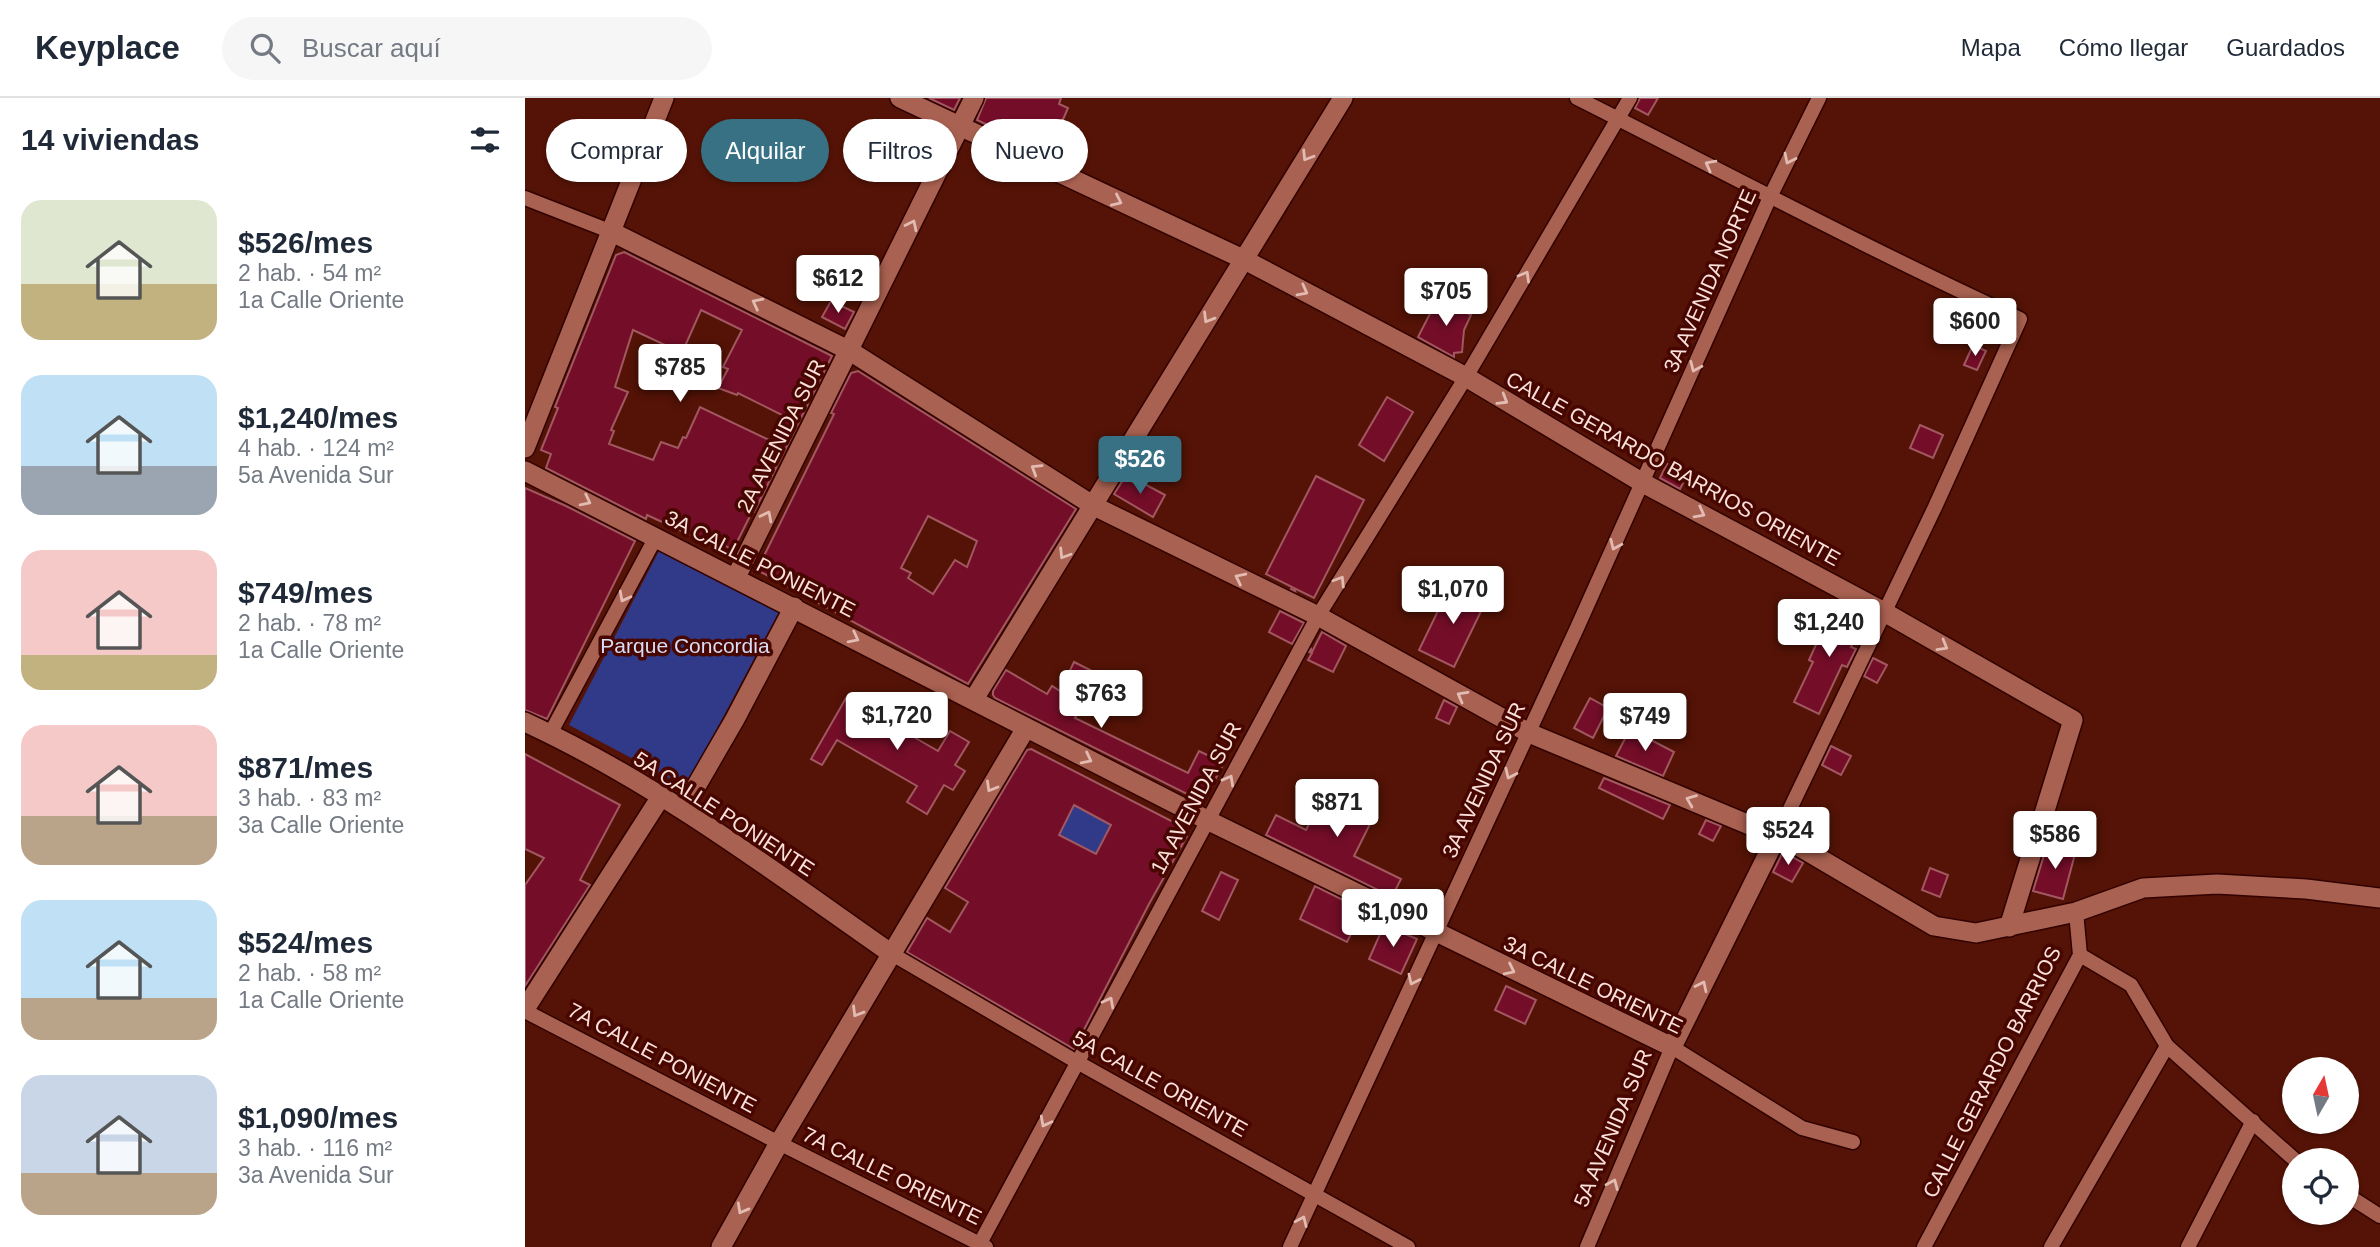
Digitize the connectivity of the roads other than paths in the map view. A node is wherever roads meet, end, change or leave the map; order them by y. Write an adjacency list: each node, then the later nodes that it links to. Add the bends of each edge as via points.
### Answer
1 (664, 98): 12 (street)
2 (900, 98): 9 (street, CALLE GERARDO BARRIOS ORIENTE)
3 (974, 98): 9 (street, 2A AVENIDA SUR)
4 (1343, 98): 13 (street, one-way to 13)
5 (1577, 98): 8 (street)
6 (1630, 98): 8 (street, 1A AVENIDA SUR)
7 (1819, 98): 10 (street, 3A AVENIDA NORTE, one-way to 10)
8 (1618, 119): 10 (street, one-way to 8); 15 (street, 1A AVENIDA SUR, one-way to 8)
9 (960, 128): 13 (street, CALLE GERARDO BARRIOS ORIENTE, one-way to 13); 14 (street, 2A AVENIDA SUR, one-way to 9)
10 (1770, 197): 18 (street, 3A AVENIDA NORTE, one-way to 18); 23 (street, 5A AVENIDA SUR, via 2020,319)
11 (525, 198): 12 (street)
12 (612, 232): 14 (street, one-way to 12); 16 (street)
13 (1243, 259): 15 (street, CALLE GERARDO BARRIOS ORIENTE, one-way to 15); 19 (street, one-way to 19)
14 (850, 351): 19 (street, one-way to 14); 21 (street, 2A AVENIDA SUR, one-way to 14)
15 (1466, 377): 18 (street, CALLE GERARDO BARRIOS ORIENTE, one-way to 18); 24 (street, 1A AVENIDA SUR, one-way to 15)
16 (525, 448)
17 (525, 471): 20 (street, 3A CALLE PONIENTE, one-way to 20)
18 (1643, 483): 23 (street, CALLE GERARDO BARRIOS ORIENTE, one-way to 23); 28 (street, 3A AVENIDA SUR, one-way to 28)
19 (1094, 506): 24 (street, one-way to 19); 25 (street, one-way to 25)
20 (656, 537): 21 (street, 3A CALLE PONIENTE); 29 (street, one-way to 29)
21 (736, 577): 22 (street, 3A CALLE PONIENTE)
22 (794, 607): 25 (street, 3A CALLE PONIENTE, one-way to 25); 31 (street)
23 (1884, 612): 33 (street, 5A AVENIDA SUR); 36 (street, CALLE GERARDO BARRIOS ORIENTE, one-way to 36, via 2073,720)
24 (1318, 616): 28 (street, one-way to 24); 32 (street, 1A AVENIDA SUR, one-way to 24)
25 (974, 699): 27 (street, 3A CALLE ORIENTE)
26 (525, 722): 29 (street, 5A CALLE PONIENTE)
27 (1026, 728): 32 (street, 3A CALLE ORIENTE, one-way to 32); 38 (street, one-way to 38)
28 (1529, 733): 33 (street, one-way to 28); 37 (street, 3A AVENIDA SUR, one-way to 37)
29 (551, 734): 30 (street, 5A CALLE PONIENTE)
30 (662, 795): 31 (street, 5A CALLE PONIENTE); 40 (street)
31 (683, 809): 38 (street, 5A CALLE PONIENTE)
32 (1207, 820): 37 (street, 3A CALLE ORIENTE); 43 (street, 1A AVENIDA SUR, one-way to 32)
33 (1777, 836): 36 (street, via 1934,926 1976,933); 42 (street, 5A AVENIDA SUR, one-way to 33)
34 (2380, 898): 35 (street, via 2205,885 2143,888)
35 (2076, 912): 36 (street); 39 (street, CALLE GERARDO BARRIOS)
36 (2009, 927)
37 (1434, 933): 42 (street, 3A CALLE ORIENTE, one-way to 42); 48 (street, 3A AVENIDA SUR, one-way to 48)
38 (892, 954): 43 (street, 5A CALLE ORIENTE); 46 (street, one-way to 46)
39 (2080, 955): 41 (street, via 2131,985); 57 (street, CALLE GERARDO BARRIOS)
40 (525, 1010): 46 (street, 7A CALLE PONIENTE)
41 (2167, 1046): 44 (street); 58 (street)
42 (1672, 1048): 45 (street, 3A CALLE ORIENTE, via 1802,1128); 56 (street, 5A AVENIDA SUR, one-way to 42)
43 (1077, 1062): 48 (street, 5A CALLE ORIENTE); 51 (street, 1A AVENIDA SUR, one-way to 51)
44 (2253, 1121): 47 (street); 52 (street)
45 (1853, 1142)
46 (779, 1143): 51 (street, 7A CALLE ORIENTE); 53 (street, one-way to 53)
47 (2282, 1148)
48 (1314, 1194): 54 (street, 3A AVENIDA SUR, one-way to 48); 55 (street, 5A CALLE ORIENTE)
49 (2359, 1203): 50 (street)
50 (2380, 1216)
51 (981, 1246)
52 (2190, 1246)
53 (721, 1247)
54 (1290, 1247)
55 (1408, 1247)
56 (1587, 1247)
57 (1924, 1247)
58 (2051, 1247)

